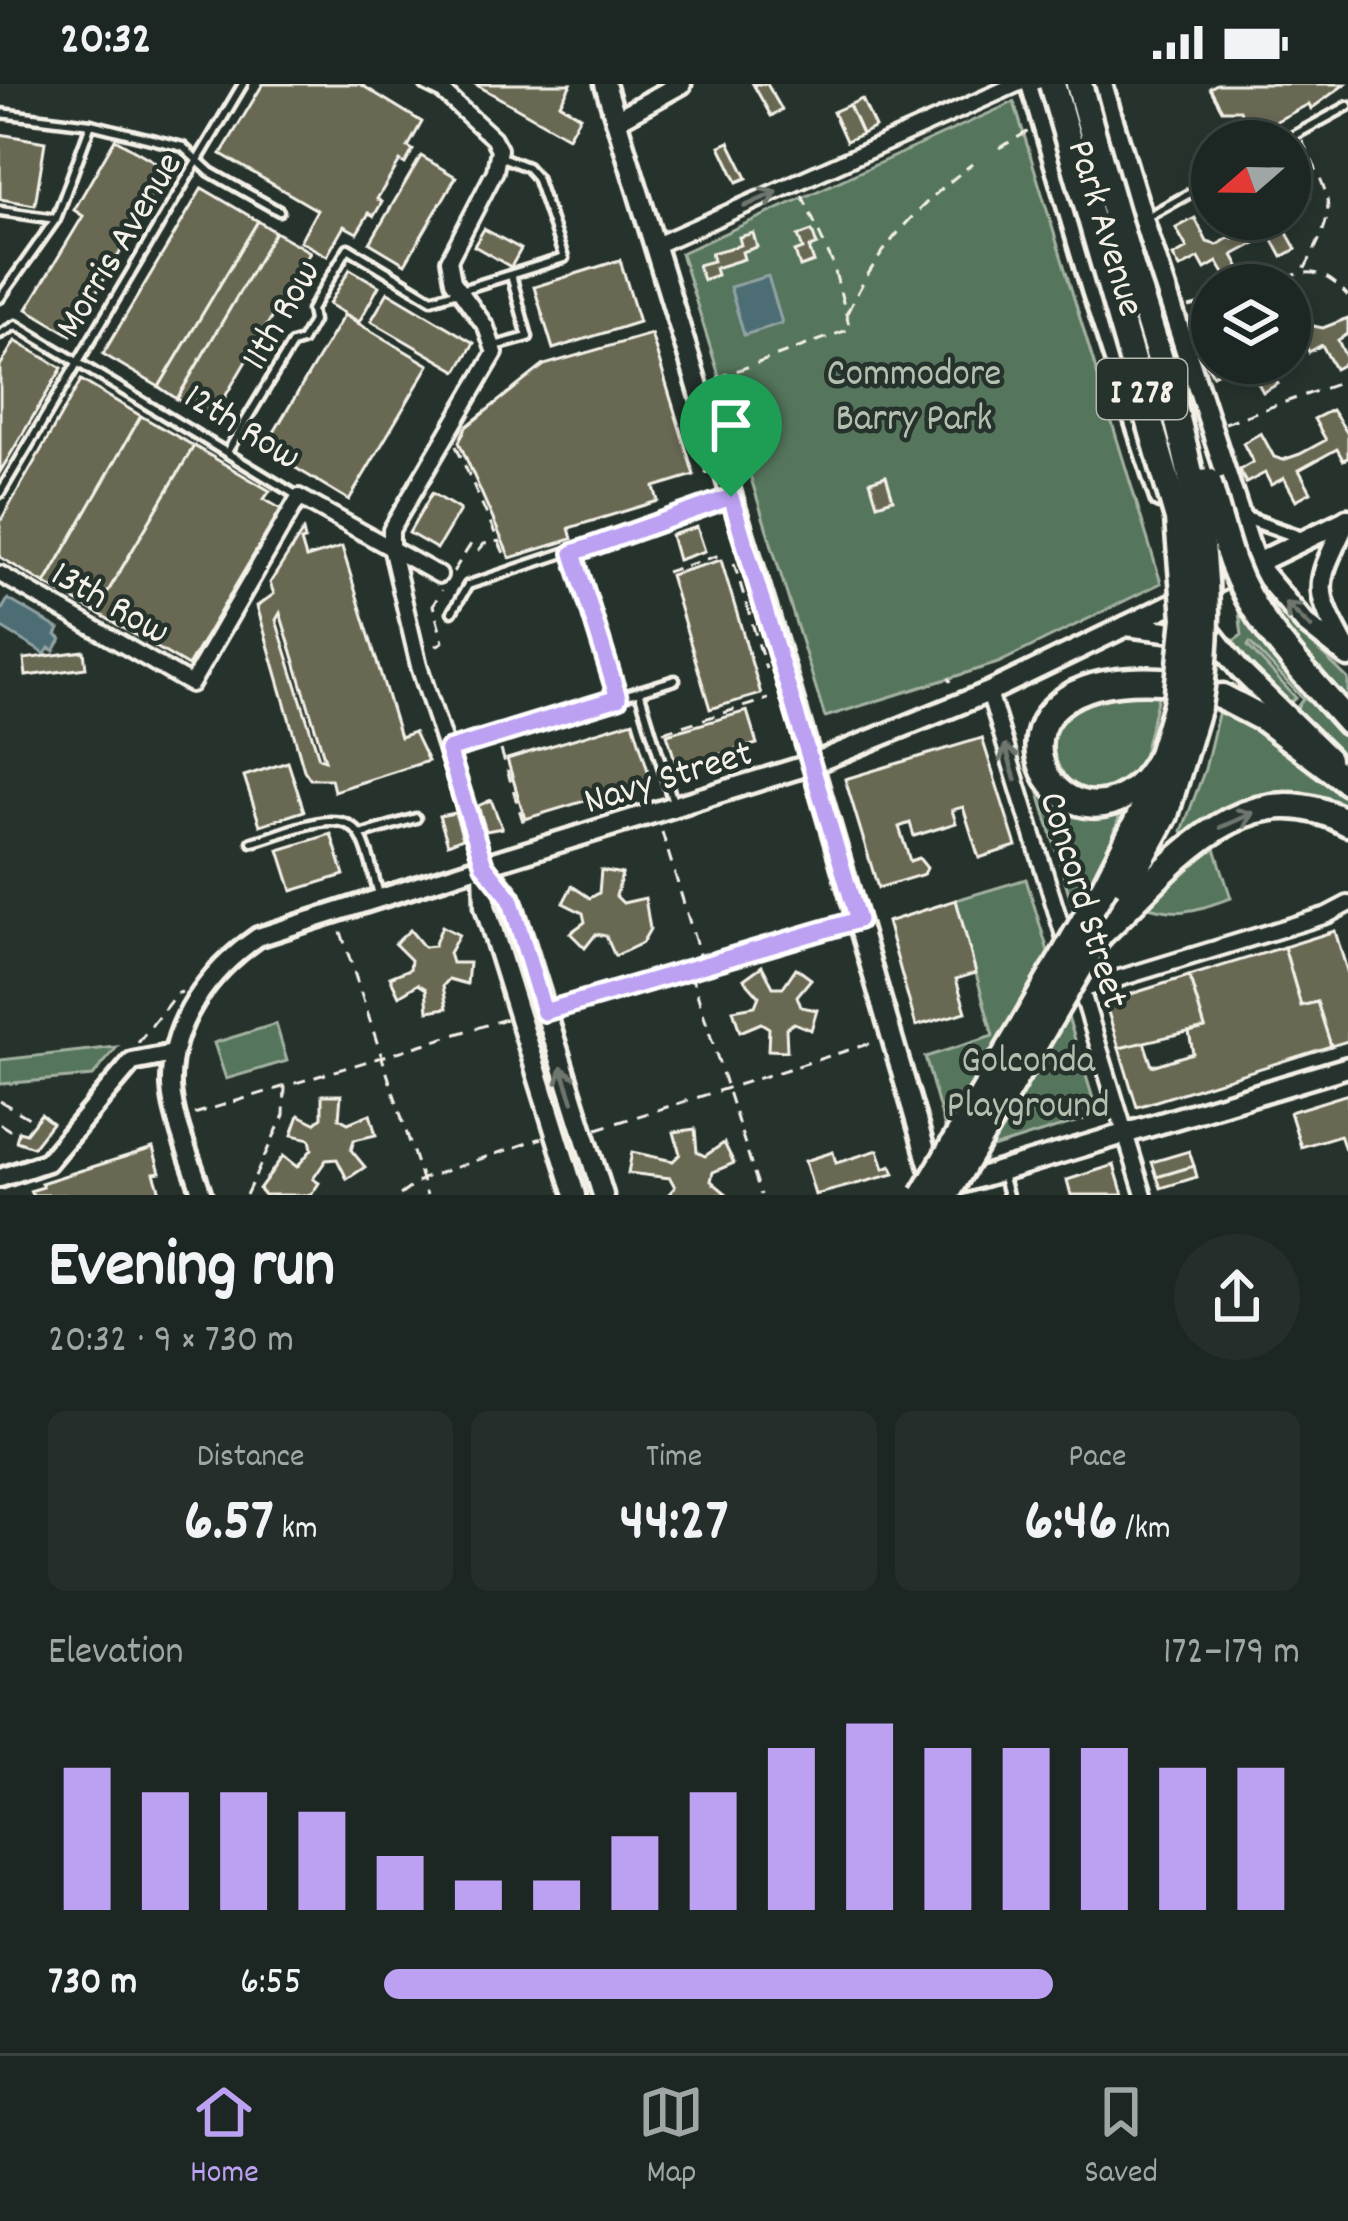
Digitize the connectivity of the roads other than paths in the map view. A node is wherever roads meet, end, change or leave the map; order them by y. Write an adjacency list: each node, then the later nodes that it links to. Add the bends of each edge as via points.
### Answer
1 (244, 84): 16 (lane, Morris Avenue)
2 (605, 84): 12 (main road)
3 (681, 84): 12 (main road)
4 (1017, 84): 22 (street, one-way to 4)
5 (1031, 84): 25 (main road, Park Avenue)
6 (1052, 84): 53 (highway, I 278, bridge, via 1166,464 1178,518)
7 (1078, 84): 30 (highway, I 278, bridge)
8 (1102, 84): 21 (main road, Park Avenue)
9 (439, 86): 15 (street, via 493,138)
10 (1348, 106): 14 (lane)
11 (0, 113): 13 (lane)
12 (616, 120): 22 (main road)
13 (91, 124): 16 (lane, via 183,147); 20 (lane)
14 (1311, 126)
15 (499, 155): 24 (lane, via 536,177 564,258); 26 (street, via 450,255)
16 (197, 161): 19 (lane); 31 (lane, Morris Avenue)
17 (1191, 192): 21 (lane)
18 (0, 211): 20 (lane)
19 (279, 211)
20 (56, 219): 27 (lane)
21 (1142, 219): 23 (main road, Park Avenue)
22 (654, 246): 37 (main road)
23 (1156, 263): 25 (main road); 32 (main road, Park Avenue)
24 (511, 275): 26 (lane); 29 (lane, via 528,337)
25 (1091, 286): 33 (main road, Park Avenue)
26 (459, 292): 29 (street); 34 (lane, 11th Row, via 432,299 347,248 302,341 292,344)
27 (0, 298)
28 (0, 334): 31 (lane, 12th Row, via 16,326)
29 (495, 347): 41 (street, via 391,530)
30 (1159, 356): 53 (highway, I 278, bridge, via 1207,564 1209,623); 54 (highway, bridge, via 1240,582 1272,635)
31 (76, 361): 34 (lane, 12th Row); 35 (lane, Morris Avenue)
32 (1214, 427): 33 (main road); 38 (main road, Park Avenue)
33 (1144, 448): 45 (main road, Park Avenue)
34 (227, 452): 36 (lane, 12th Row)
35 (0, 493)
36 (298, 497): 41 (street, 12th Row); 43 (street, 13th Row, via 190,684)
37 (731, 497): 46 (lane, via 468,585); 57 (main road)
38 (1240, 516): 40 (street); 42 (main road, Park Avenue)
39 (1348, 519): 40 (main road, Navy Street); 49 (main road, via 1320,580)
40 (1305, 539): 42 (main road, Navy Street)
41 (391, 548): 44 (street, 12th Row); 56 (street)
42 (1256, 565): 45 (main road, Navy Street); 49 (main road, one-way to 42, via 1304,623)
43 (0, 574)
44 (439, 575)
45 (1192, 593): 47 (main road, Navy Street); 58 (main road, Park Avenue, via 1233,665)
46 (452, 612)
47 (1126, 626): 48 (main road); 52 (main road, Navy Street)
48 (1166, 631)
49 (1348, 655)
50 (675, 680): 51 (lane)
51 (639, 691): 56 (lane); 59 (lane)
52 (988, 692): 57 (main road, Navy Street); 68 (street, Concord Street, one-way to 52)
53 (1189, 696): 55 (highway, I 278); 55 (highway, via 1117,682 1070,694 1048,714 1037,749 1054,787 1097,805 1136,788); 58 (highway, via 1264,719); 65 (highway, I 278, via 1166,815)
54 (1348, 722)
55 (1167, 744): 65 (highway, I 278)
56 (448, 750): 64 (street)
57 (812, 764): 59 (main road, Navy Street); 74 (main road)
58 (1348, 781)
59 (674, 807): 64 (main road, Navy Street)
60 (416, 818): 62 (lane)
61 (1348, 823): 65 (highway, one-way to 61, via 1246,814 1303,806)
62 (360, 835): 63 (lane, via 347,821 329,819); 66 (lane)
63 (252, 842)
64 (484, 865): 66 (street, Navy Street); 76 (main road, via 485,906); 77 (main road, one-way to 64, via 510,898)
65 (1120, 894): 74 (highway, I 278, bridge); 74 (highway, bridge)
66 (380, 897): 69 (street, Navy Street, via 258,937 229,958 181,1026)
67 (1348, 904): 68 (street)
68 (1081, 991): 71 (street, Concord Street)
69 (173, 1054): 73 (street, via 132,1062 47,1162); 75 (street, via 171,1088)
70 (1348, 1067): 71 (main road)
71 (1125, 1132): 72 (main road); 79 (street, Concord Street)
72 (1001, 1170): 74 (main road); 78 (lane)
73 (0, 1178)
74 (932, 1194)
75 (202, 1195)
76 (575, 1195)
77 (603, 1195)
78 (1008, 1195)
79 (1144, 1195)

